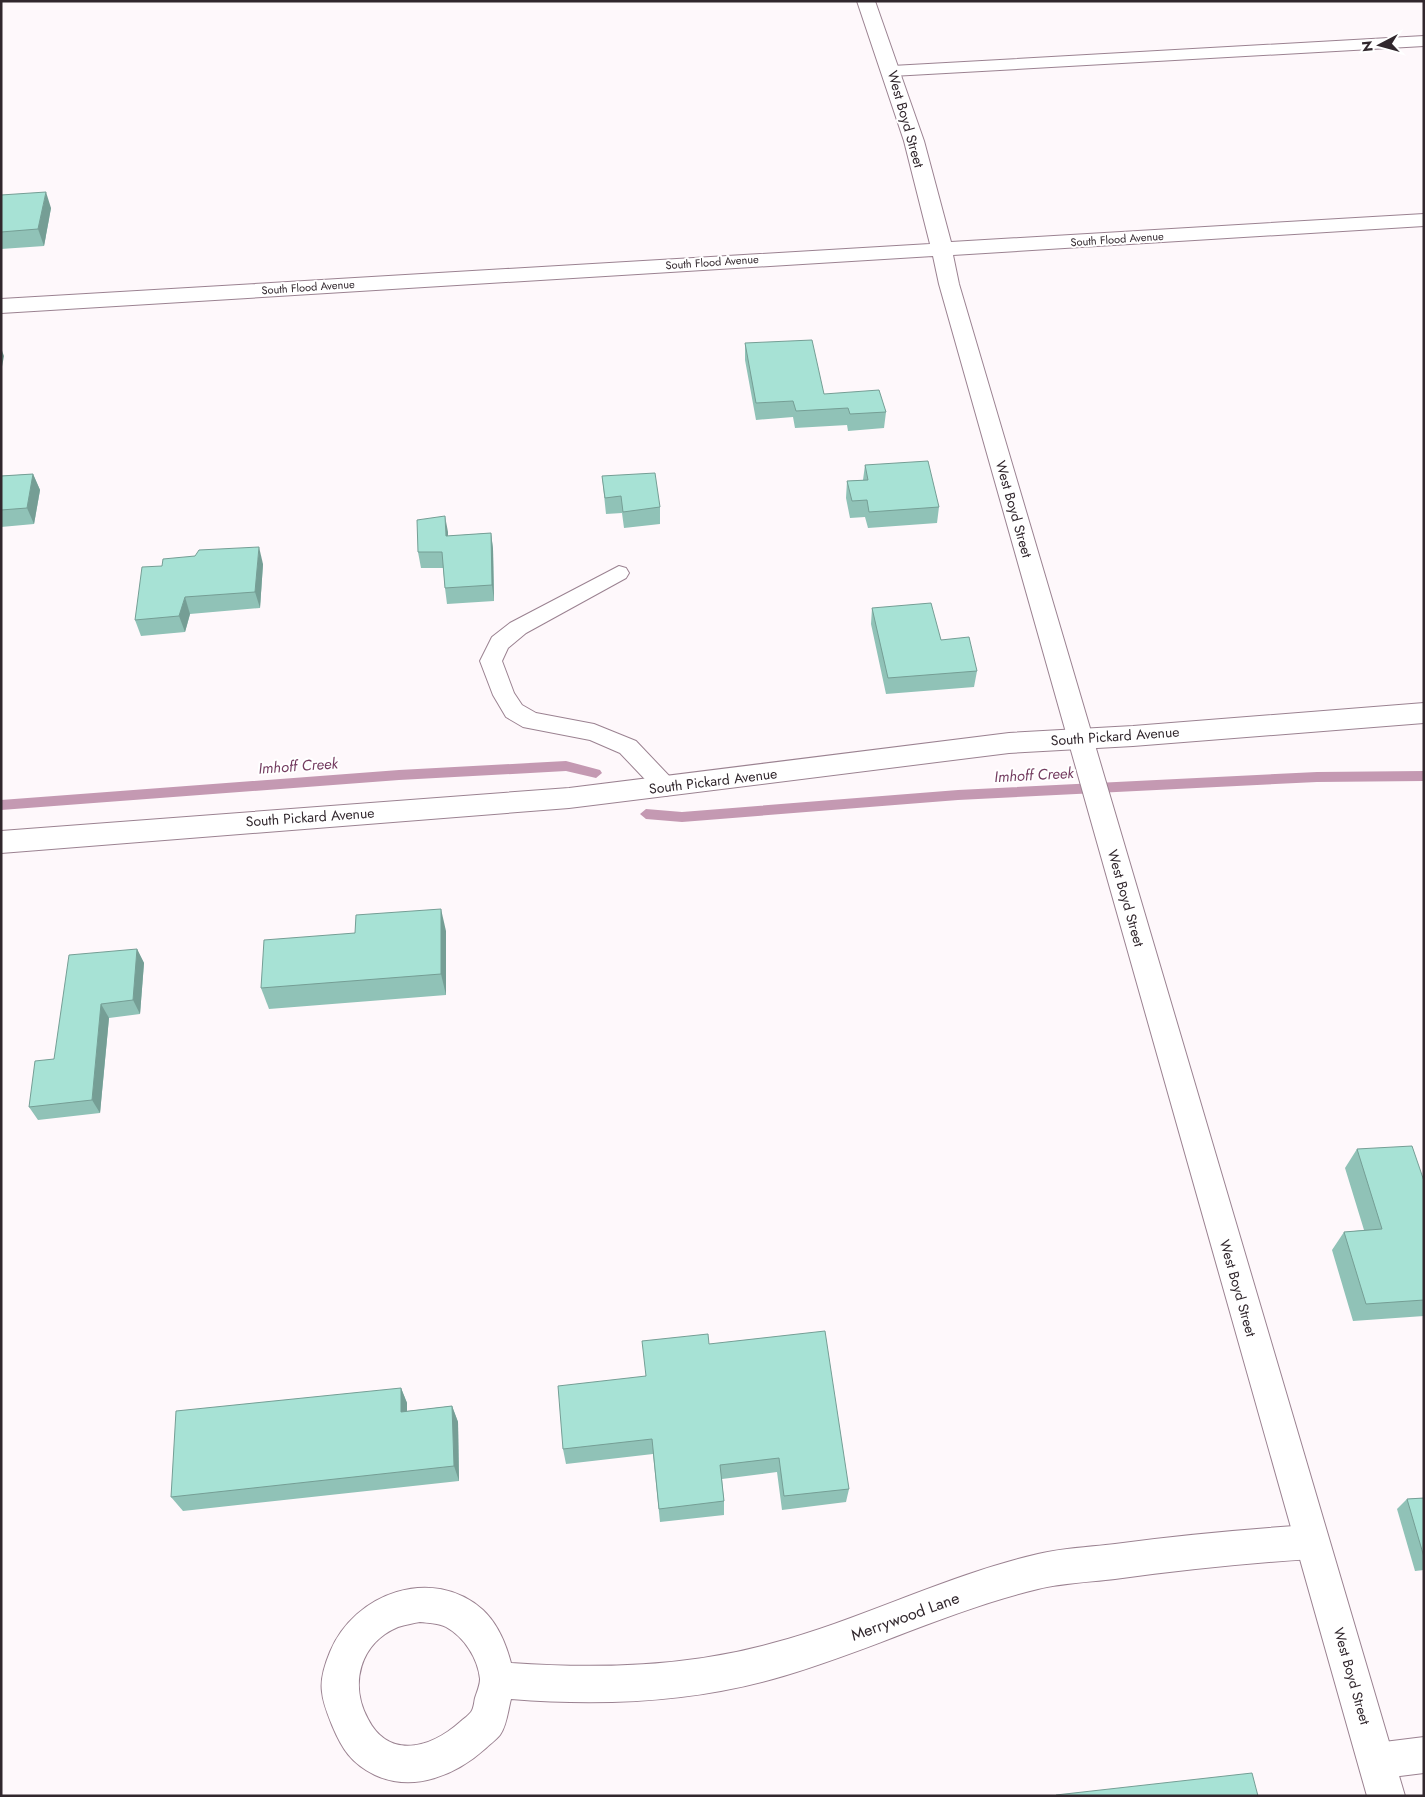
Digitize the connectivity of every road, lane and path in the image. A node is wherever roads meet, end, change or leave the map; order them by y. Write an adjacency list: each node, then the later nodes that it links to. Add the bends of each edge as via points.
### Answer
1 (866, 1): 3 (street, West Boyd Street)
2 (1424, 41): 3 (lane)
3 (892, 71): 5 (street, West Boyd Street)
4 (1424, 220): 5 (street, South Flood Avenue)
5 (943, 249): 6 (street, South Flood Avenue); 9 (street, West Boyd Street, via 949,284)
6 (1, 306)
7 (619, 573): 10 (lane, via 518,628 500,643 491,661 514,711 531,721 594,732 628,747)
8 (1424, 714): 9 (street, South Pickard Avenue)
9 (1082, 747): 10 (street, South Pickard Avenue, via 1009,743); 12 (street, West Boyd Street)
10 (666, 787): 11 (street, South Pickard Avenue, via 569,798)
11 (1, 842)
12 (1312, 1542): 13 (street, Merrywood Lane, via 1217,1548 1040,1571 987,1585 774,1661 708,1676 639,1684); 15 (street, West Boyd Street)
13 (498, 1680): 13 (street, via 490,1647 471,1623 450,1609 420,1604 390,1612 368,1626 350,1646 342,1666 340,1692 348,1719 361,1744 387,1761 411,1765 436,1760 462,1745 487,1722)
14 (1424, 1755): 15 (street)
15 (1376, 1760): 16 (street, West Boyd Street)
16 (1386, 1796)

